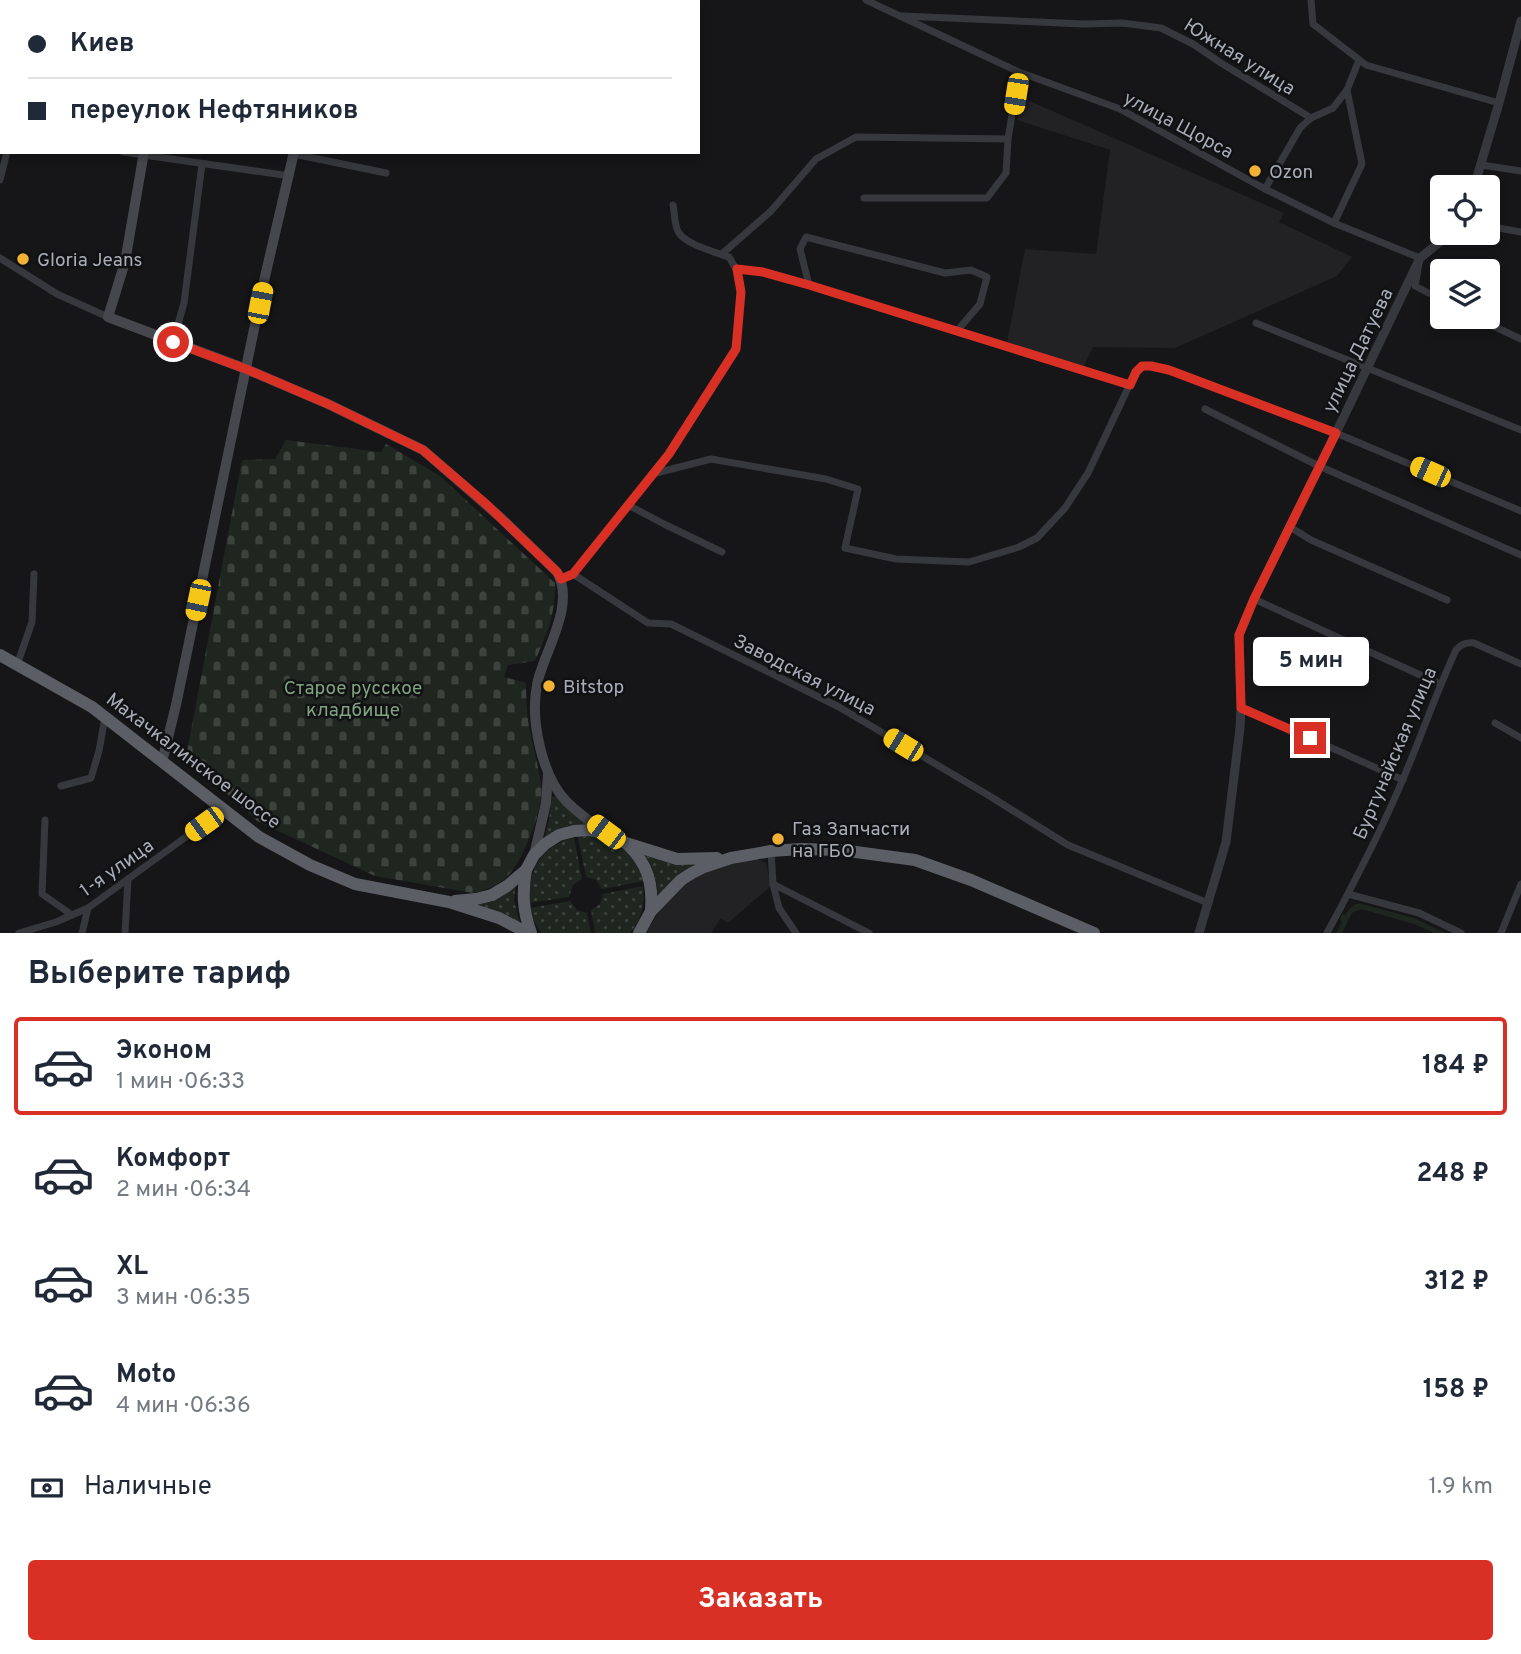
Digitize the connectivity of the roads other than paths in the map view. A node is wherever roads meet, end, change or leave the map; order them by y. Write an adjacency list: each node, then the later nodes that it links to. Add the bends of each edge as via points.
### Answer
1 (866, 0): 3 (street, улица Щорса)
2 (1311, 0): 5 (street, via 1313,24)
3 (899, 15): 6 (street, улица Щорса); 9 (street, Южная улица, via 1161,28)
4 (1521, 21): 8 (street)
5 (1359, 60): 7 (street); 8 (street)
6 (1019, 72): 10 (street); 22 (street, улица Щорса, via 1120,109)
7 (1347, 90): 9 (street, via 1333,108); 25 (street, via 1362,164)
8 (1499, 103): 16 (street)
9 (1311, 118): 22 (street, via 1300,128)
10 (1008, 139): 23 (street, via 1006,173 988,198); 29 (street, via 856,137 817,159 771,211)
11 (6, 154): 21 (street)
12 (143, 154): 15 (street); 35 (main road, via 125,262)
13 (294, 154): 20 (main road)
14 (298, 154): 18 (street)
15 (202, 164): 20 (street); 40 (street, via 184,303)
16 (1482, 165): 17 (street); 19 (street)
17 (1521, 171)
18 (386, 173)
19 (1478, 175)
20 (290, 176): 42 (main road)
21 (0, 180)
22 (1265, 189): 25 (street, улица Щорса)
23 (864, 198)
24 (673, 205): 29 (street, via 680,234)
25 (1334, 223): 31 (street, улица Щорса)
26 (1500, 228): 27 (street)
27 (1521, 232)
28 (1436, 245): 31 (street, улица Датуева)
29 (722, 254): 32 (street)
30 (0, 258): 35 (street, via 57,294)
31 (1420, 258): 34 (street, via 1415,286); 41 (street, улица Датуева)
32 (737, 269): 33 (street); 48 (street, via 741,292 736,349)
33 (809, 285): 38 (street); 38 (street, via 800,249 806,237 945,273 971,270 987,277 980,304)
34 (1430, 294)
35 (108, 317): 40 (main road)
36 (1256, 323): 41 (street)
37 (1500, 329): 39 (street)
38 (957, 331): 43 (street)
39 (1521, 339)
40 (173, 342): 42 (main road)
41 (1368, 368): 45 (street); 46 (street, улица Датуева)
42 (246, 369): 56 (main road, via 423,450 500,517); 67 (main road)
43 (1130, 385): 46 (street, via 1142,366 1169,370); 48 (street, via 1066,508 1037,538 969,562 896,559 845,548 858,489 826,479 711,459)
44 (1205, 409): 47 (street)
45 (1521, 430)
46 (1336, 433): 47 (street, улица Датуева); 50 (street)
47 (1319, 466): 51 (street, улица Датуева); 53 (street)
48 (656, 473): 49 (street)
49 (628, 505): 52 (street); 55 (street)
50 (1521, 511)
51 (1290, 527): 57 (street, улица Датуева); 58 (street)
52 (722, 552)
53 (1521, 555)
54 (34, 574): 60 (street, via 32,622)
55 (573, 574): 56 (street); 84 (street, Заводская улица, via 648,623 671,624 839,707 1068,845)
56 (561, 579): 68 (main road, via 558,625 537,687 535,715)
57 (1254, 599): 62 (street); 63 (street, улица Датуева, via 1239,635)
58 (1447, 600)
59 (0, 656): 60 (highway, Махачкалинское шоссе)
60 (17, 664): 64 (highway, Махачкалинское шоссе)
61 (1521, 664): 62 (street, Буртунайская улица, via 1466,642 1455,650)
62 (1440, 684): 69 (street, Буртунайская улица)
63 (1241, 708): 69 (street); 84 (street, улица Датуева, via 1226,842)
64 (105, 717): 67 (highway, Махачкалинское шоссе); 70 (street, via 91,778)
65 (1495, 723): 66 (street)
66 (1521, 738)
67 (162, 762): 71 (highway, Махачкалинское шоссе)
68 (548, 774): 73 (main road, via 566,801); 76 (main road)
69 (1403, 780): 82 (street, Буртунайская улица)
70 (61, 786)
71 (223, 810): 79 (street, 1-я улица); 83 (highway, Махачкалинское шоссе, via 258,837 355,884)
72 (45, 820): 87 (street, via 43,894)
73 (606, 832): 74 (highway); 76 (highway, via 559,835)
74 (626, 843): 77 (highway, via 677,859); 86 (highway, via 646,867)
75 (771, 851): 77 (highway); 80 (street); 95 (highway, via 841,850 915,860)
76 (534, 855): 78 (highway)
77 (731, 858): 86 (highway, via 681,880)
78 (526, 870): 83 (highway, via 492,895); 91 (highway, via 522,890)
79 (128, 879): 85 (street, 1-я улица); 90 (street)
80 (773, 884): 93 (street, via 779,908); 94 (street)
81 (1521, 884): 99 (street)
82 (1348, 894): 97 (street, Буртунайская улица); 98 (street, via 1419,913)
83 (449, 902): 91 (highway, Махачкалинское шоссе)
84 (1208, 903): 96 (street, улица Датуева)
85 (88, 908): 87 (street, 1-я улица); 89 (street)
86 (651, 911): 92 (highway)
87 (72, 915): 88 (street, 1-я улица)
88 (19, 933)
89 (82, 933)
90 (125, 933)
91 (529, 933)
92 (639, 933)
93 (796, 933)
94 (869, 933)
95 (1094, 933)
96 (1199, 933)
97 (1327, 933)
98 (1461, 933)
99 (1500, 933)

